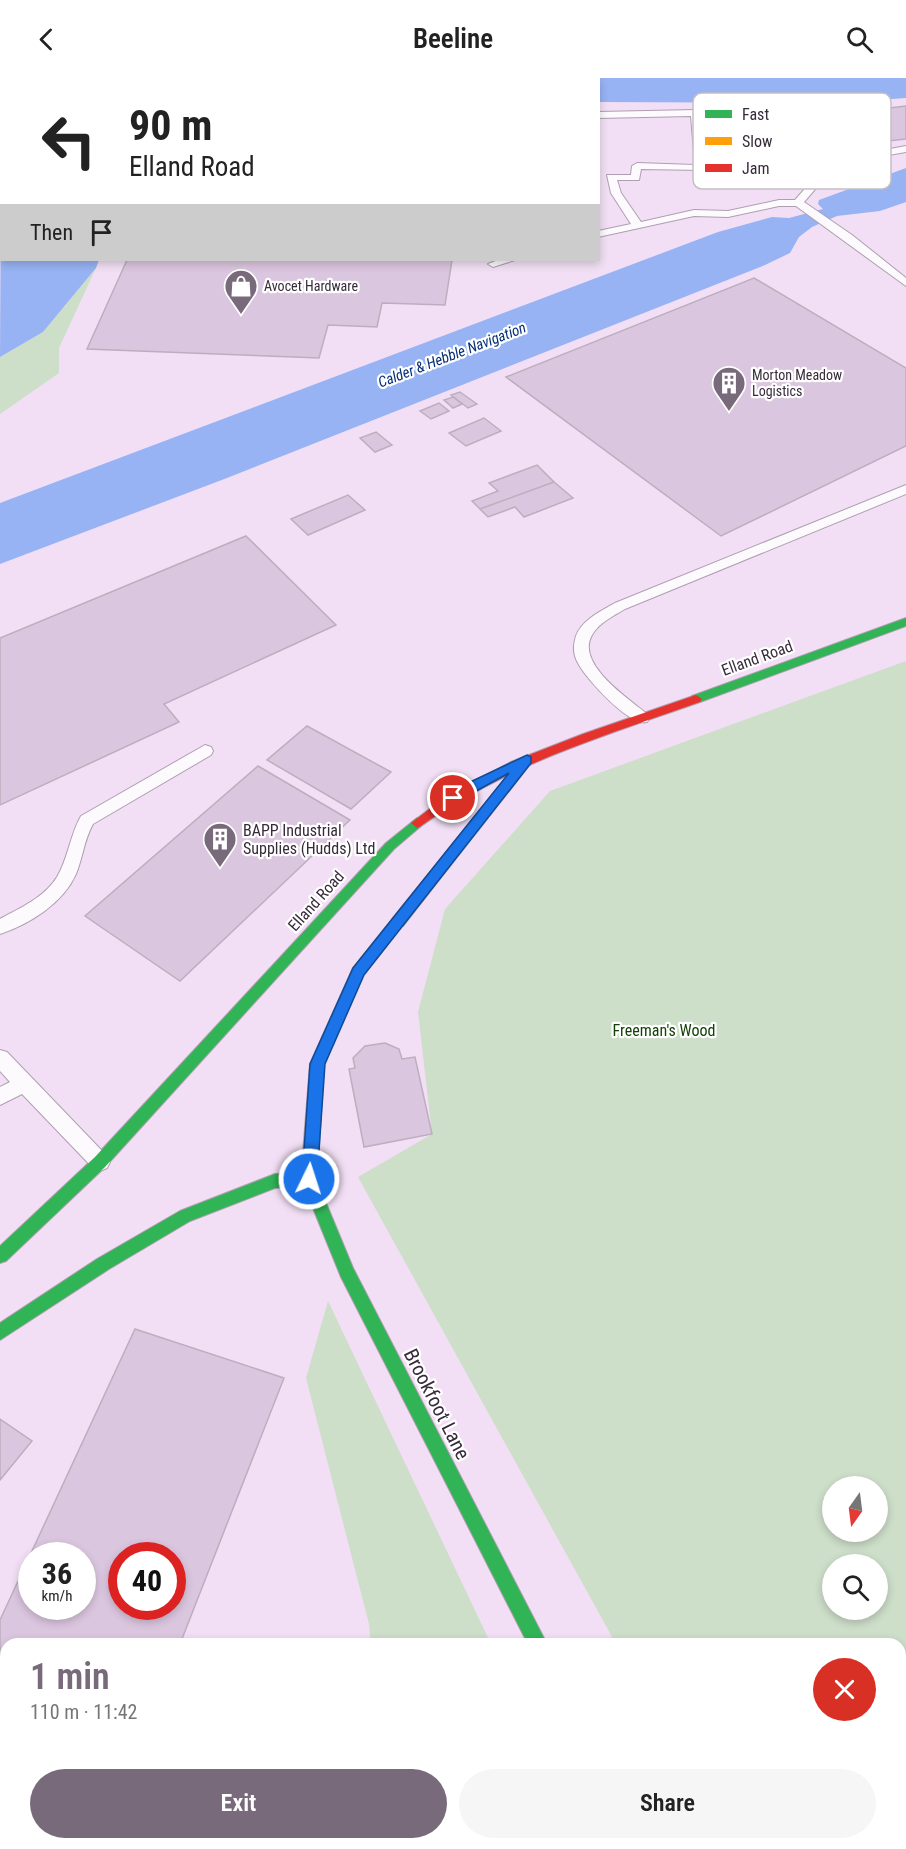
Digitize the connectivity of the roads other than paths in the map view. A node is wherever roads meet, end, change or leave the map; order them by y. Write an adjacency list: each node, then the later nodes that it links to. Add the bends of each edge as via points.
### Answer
1 (693, 113): 2 (lane)
2 (600, 115)
3 (906, 149): 4 (lane)
4 (891, 152)
5 (693, 168): 8 (lane, via 637,166 635,178 611,177 612,193)
6 (810, 189): 7 (lane)
7 (798, 203): 8 (lane, via 728,214 694,213); 12 (lane)
8 (637, 224): 9 (lane)
9 (600, 233)
10 (506, 261): 11 (lane)
11 (493, 264)
12 (906, 283)
13 (906, 489): 15 (lane, via 620,606 594,622 581,645 586,665)
14 (906, 622): 15 (main road, Elland Road)
15 (642, 718): 17 (main road, Elland Road)
16 (205, 751): 18 (lane, via 87,820 77,836 67,875 55,892)
17 (527, 760): 22 (main road, Elland Road, via 470,787 390,846); 23 (main road, Brookfoot Lane, via 358,972 317,1064)
18 (0, 927)
19 (0, 1058): 20 (lane)
20 (25, 1084): 21 (lane); 22 (lane)
21 (0, 1096)
22 (100, 1162): 24 (main road, Elland Road)
23 (309, 1179): 25 (main road, via 275,1181 185,1216); 26 (main road, Brookfoot Lane, via 347,1272)
24 (0, 1256)
25 (0, 1332)
26 (535, 1638)

